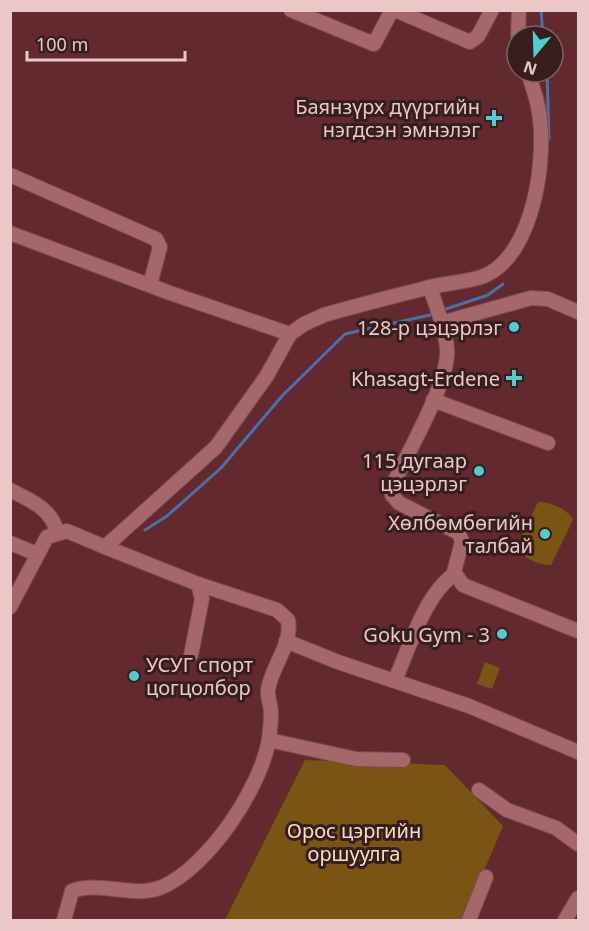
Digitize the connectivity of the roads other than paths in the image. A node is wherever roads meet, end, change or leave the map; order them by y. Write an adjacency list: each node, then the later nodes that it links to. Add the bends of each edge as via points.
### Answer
1 (291, 10): 2 (street, via 374,44)
2 (394, 10): 3 (street, via 470,42 478,36)
3 (492, 10)
4 (531, 84): 8 (street, via 538,108 540,150 534,200 522,233 508,257 484,276)
5 (10, 175): 7 (street, via 156,239 160,247)
6 (10, 233): 7 (street)
7 (150, 285): 11 (street)
8 (430, 287): 10 (street); 11 (street, via 316,318)
9 (579, 312): 10 (street, via 548,299 531,298)
10 (441, 322): 12 (street, via 447,357)
11 (290, 334): 17 (street, via 266,378 211,453)
12 (433, 400): 13 (street); 19 (street, via 392,493 399,503 459,533 462,542)
13 (548, 443)
14 (10, 490): 15 (street, via 34,502 54,520)
15 (57, 532): 17 (street, via 67,531); 18 (street, via 47,537)
16 (10, 543): 18 (street)
17 (105, 547): 20 (street)
18 (38, 554): 21 (street)
19 (455, 574): 22 (street, via 467,587); 25 (street, via 444,581 431,600)
20 (198, 584): 23 (street, via 283,613 289,623); 24 (street, via 202,599)
21 (10, 607)
22 (579, 631)
23 (286, 641): 25 (street); 26 (street, via 267,691 271,712)
24 (191, 655)
25 (395, 680): 27 (street)
26 (269, 740): 28 (street, via 356,759); 33 (street, via 245,800 217,843 162,887 140,892 82,887 72,891)
27 (579, 752)
28 (403, 760)
29 (479, 790): 30 (street, via 507,810 556,828)
30 (579, 844)
31 (486, 877): 34 (street)
32 (579, 898): 35 (street)
33 (64, 921)
34 (469, 921)
35 (564, 921)

